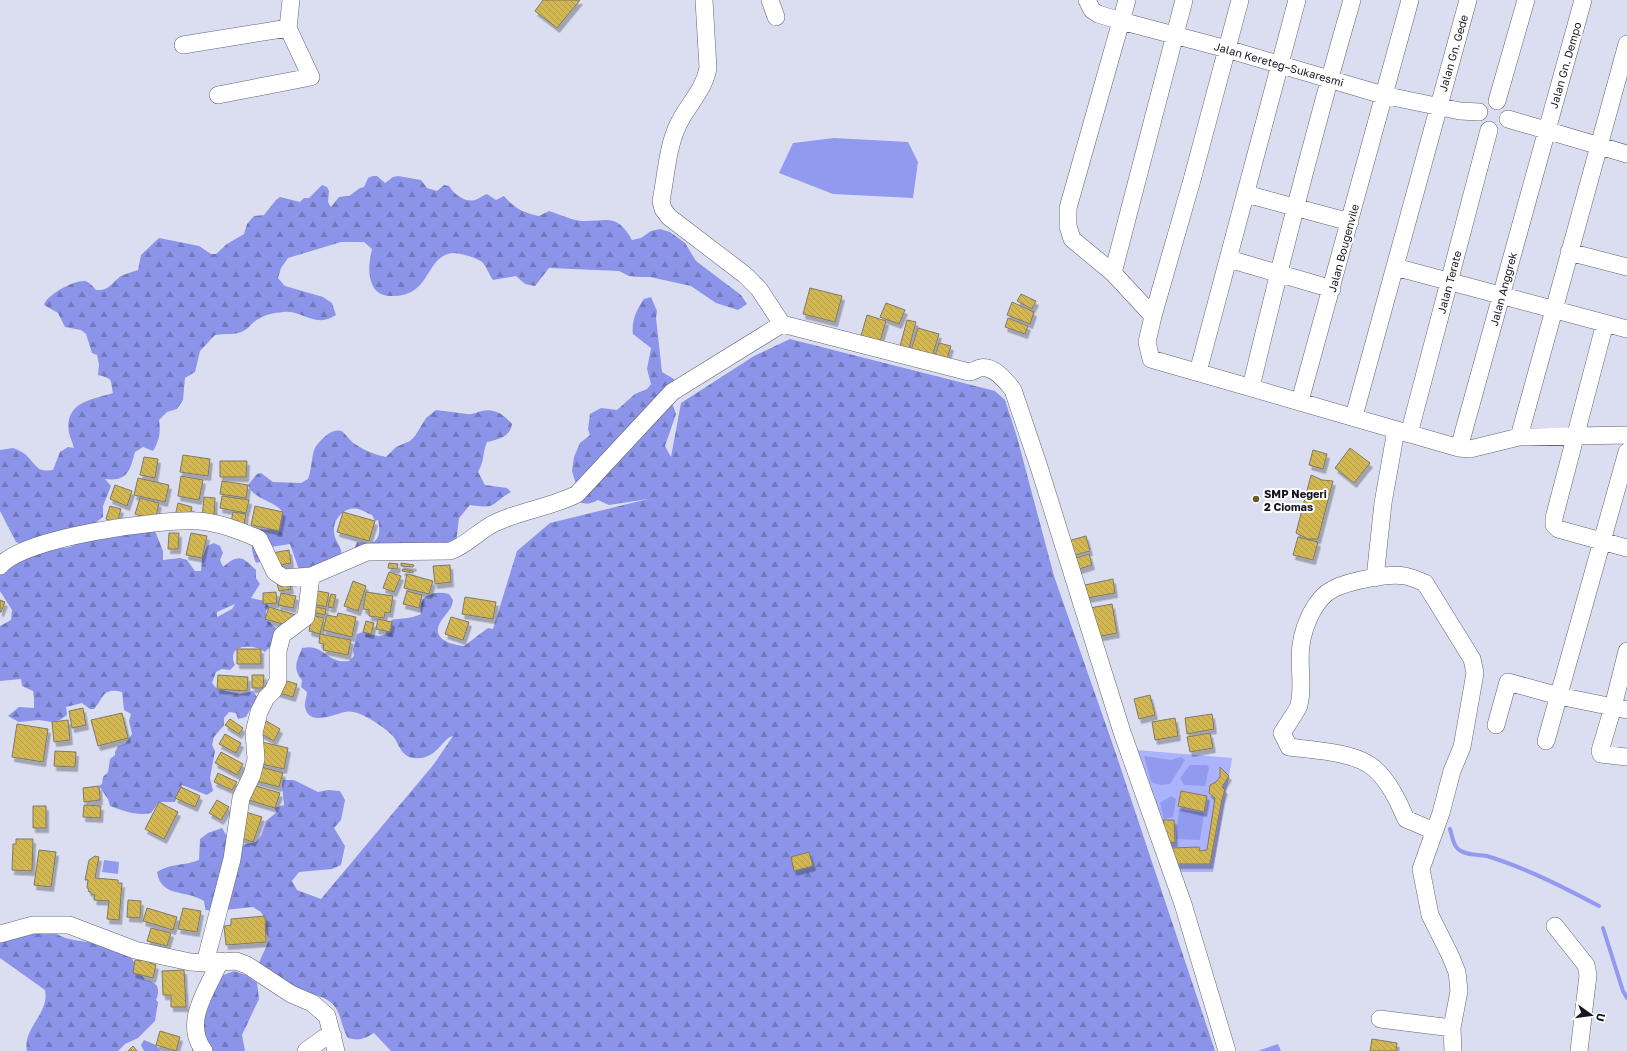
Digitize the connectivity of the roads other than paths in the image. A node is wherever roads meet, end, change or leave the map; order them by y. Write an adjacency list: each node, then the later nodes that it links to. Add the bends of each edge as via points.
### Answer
1 (291, 0): 16 (street)
2 (704, 0): 48 (street, via 707,76 673,136 661,201 669,216 745,275 759,289)
3 (770, 0): 14 (street)
4 (1087, 0): 15 (street, Jalan Kereteg–Sukaresmi, via 1092,10 1098,14)
5 (1127, 0): 15 (street)
6 (1184, 0): 17 (street)
7 (1240, 0): 20 (street)
8 (1297, 0): 21 (street)
9 (1352, 0): 22 (street)
10 (1410, 0): 24 (street, Jalan Bougenvile)
11 (1468, 0): 26 (street, Jalan Gn. Gede)
12 (1526, 0): 25 (street)
13 (1583, 0): 30 (street, Jalan Gn. Dempo)
14 (776, 17)
15 (1121, 21): 17 (street, Jalan Kereteg–Sukaresmi); 40 (street, via 1068,208 1068,226 1072,239)
16 (288, 28): 19 (street); 23 (street, via 311,77)
17 (1174, 34): 20 (street, Jalan Kereteg–Sukaresmi); 40 (street)
18 (1627, 44): 31 (street)
19 (183, 45)
20 (1227, 49): 21 (street, Jalan Kereteg–Sukaresmi); 46 (street)
21 (1279, 64): 22 (street, Jalan Kereteg–Sukaresmi); 33 (street)
22 (1329, 79): 24 (street, Jalan Kereteg–Sukaresmi); 34 (street)
23 (218, 95)
24 (1383, 95): 26 (street, Jalan Kereteg–Sukaresmi); 35 (street, Jalan Bougenvile)
25 (1497, 101): 27 (street, via 1488,102); 28 (street, via 1506,108)
26 (1438, 106): 27 (street, Jalan Kereteg–Sukaresmi, via 1460,112); 39 (street, Jalan Gn. Gede)
27 (1479, 112): 29 (street, via 1481,123)
28 (1508, 119): 29 (street, via 1501,128); 30 (street)
29 (1489, 130): 42 (street, Jalan Terate)
30 (1547, 131): 31 (street); 44 (street, Jalan Anggrek)
31 (1598, 146): 32 (street); 36 (street)
32 (1627, 154)
33 (1246, 194): 34 (street); 37 (street)
34 (1296, 209): 35 (street); 41 (street)
35 (1350, 222): 43 (street, Jalan Bougenvile)
36 (1569, 252): 38 (street); 45 (street)
37 (1229, 259): 41 (street); 50 (street)
38 (1626, 262)
39 (1395, 267): 42 (street); 53 (street, Jalan Gn. Gede)
40 (1113, 273): 46 (street)
41 (1278, 275): 43 (street); 51 (street)
42 (1450, 281): 44 (street); 54 (street, Jalan Terate)
43 (1332, 289): 52 (street, Jalan Bougenvile)
44 (1501, 295): 45 (street); 58 (street, Jalan Anggrek)
45 (1554, 309): 47 (street); 57 (street)
46 (1153, 316): 50 (street, via 1147,342 1150,359)
47 (1605, 323): 49 (street); 55 (street)
48 (782, 324): 63 (street, via 672,392 577,494 564,501 491,524 461,547 450,551 367,552); 80 (street, via 969,372 985,367 993,370 1013,390 1122,732 1183,904)
49 (1627, 329)
50 (1198, 372): 51 (street)
51 (1251, 387): 52 (street)
52 (1300, 401): 53 (street)
53 (1354, 416): 54 (street)
54 (1403, 432): 58 (street); 64 (street, Jalan Terate, via 1383,503)
55 (1576, 435): 56 (street); 57 (street); 60 (street, via 1554,525 1558,529)
56 (1627, 435)
57 (1519, 437): 58 (street, via 1470,449)
58 (1459, 448)
59 (1627, 452): 60 (street)
60 (1602, 541): 61 (street); 66 (street)
61 (1627, 548)
62 (0, 566): 63 (street, via 30,549 101,530 134,524 200,521 259,539 278,575 290,578)
63 (311, 576): 74 (street, via 306,617 282,635 278,651 278,680 259,712 254,733 256,759 252,775 241,798)
64 (1375, 578): 71 (street, via 1403,576 1425,582 1472,659 1474,673 1462,747); 71 (street, via 1333,589 1316,605 1301,644 1302,692 1299,708 1282,733 1289,748 1348,754 1375,768 1394,792 1406,819)
65 (1627, 651): 67 (street)
66 (1559, 696): 67 (street); 68 (street, via 1508,682); 69 (street)
67 (1620, 709): 70 (street, via 1600,754)
68 (1496, 725)
69 (1546, 741)
70 (1627, 757)
71 (1434, 831): 76 (street, via 1421,869 1430,915 1457,972 1459,991)
72 (1555, 926): 82 (street, via 1586,965 1588,976)
73 (0, 934): 74 (street, via 33,925 69,925 135,950 190,962)
74 (213, 962): 77 (street, via 236,961 247,964 291,994 312,1003 326,1016); 78 (street, via 195,1020 196,1035)
75 (1380, 1019): 76 (street)
76 (1452, 1028): 81 (street)
77 (334, 1044): 79 (street, via 324,1038)
78 (204, 1051)
79 (306, 1051)
80 (1227, 1051)
81 (1453, 1051)
82 (1579, 1051)

